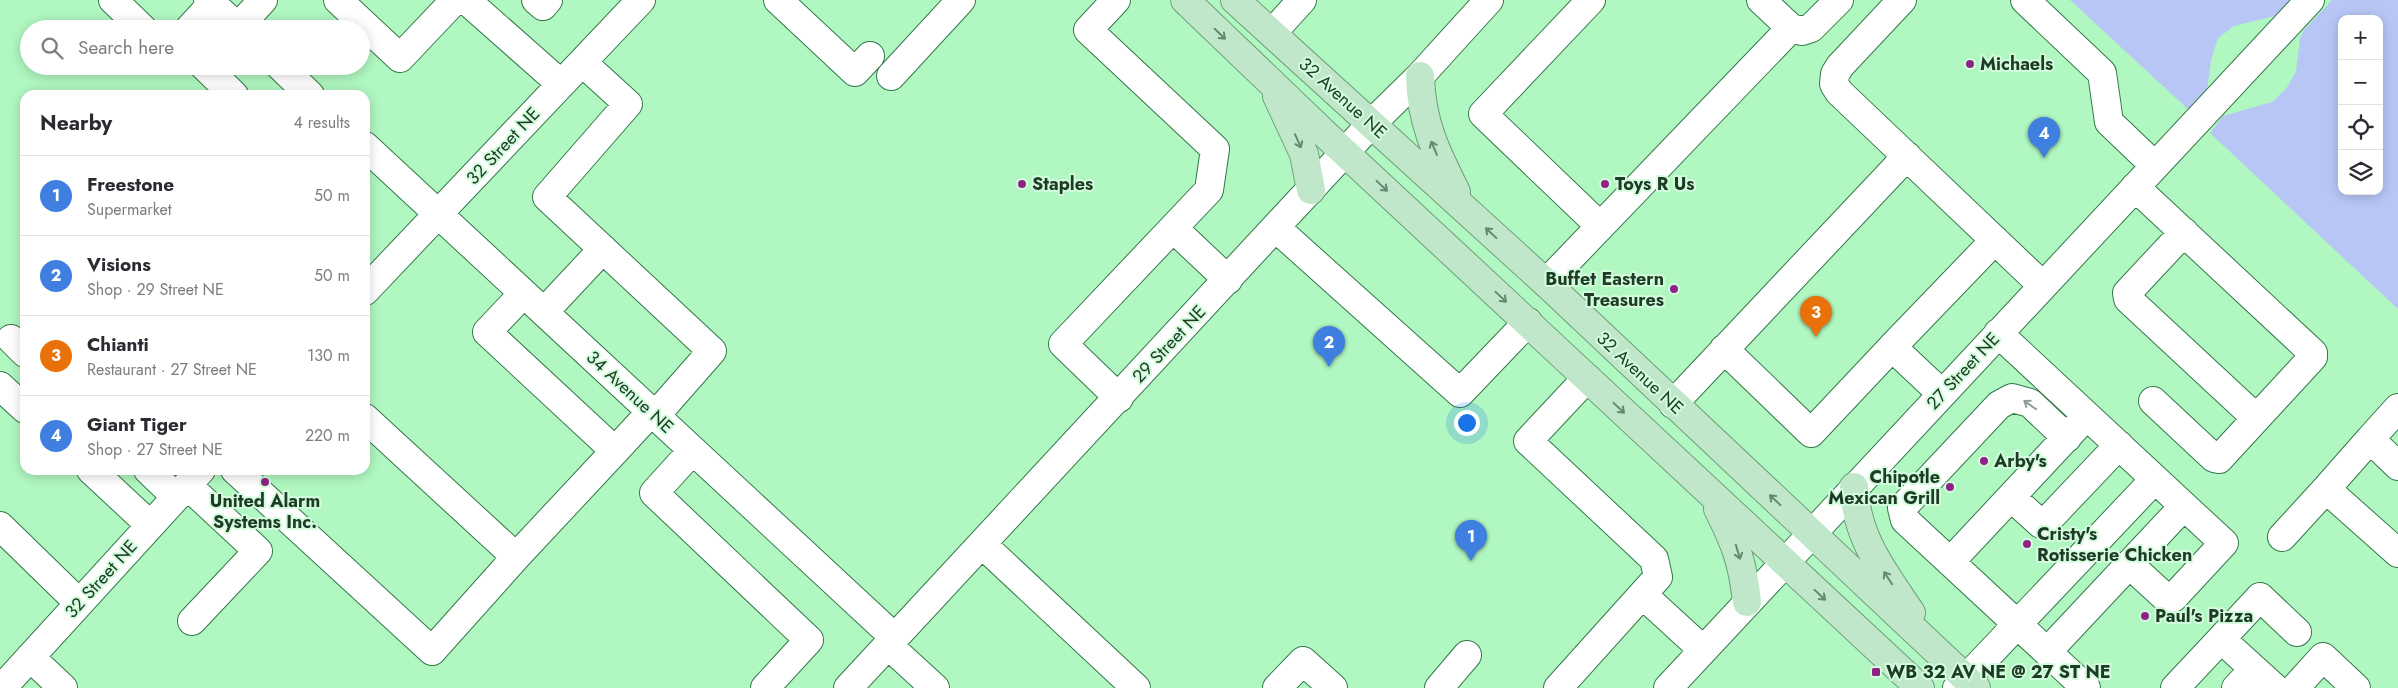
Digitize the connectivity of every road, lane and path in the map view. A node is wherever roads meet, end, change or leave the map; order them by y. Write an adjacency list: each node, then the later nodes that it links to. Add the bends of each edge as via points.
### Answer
1 (113, 0): 23 (street)
2 (263, 0): 26 (street)
3 (338, 0): 27 (street)
4 (455, 0): 29 (street, via 400,58)
5 (466, 0): 38 (street)
6 (536, 0): 7 (street, via 543,6)
7 (548, 0)
8 (641, 0): 32 (street, 32 Street NE)
9 (778, 0): 31 (street, via 855,72)
10 (961, 0): 35 (street)
11 (1116, 0): 51 (street, via 1088,30 1216,149 1209,190)
12 (1185, 0): 37 (main road, one-way to 37)
13 (1235, 0): 30 (main road, 32 Avenue NE)
14 (1302, 0): 30 (street)
15 (1489, 0): 36 (street, 29 Street NE)
16 (1591, 0): 50 (street, via 1483,114)
17 (1761, 0): 28 (street)
18 (1839, 0): 28 (street, via 1811,28 1802,31)
19 (1902, 0): 44 (street, via 1840,66 1834,84)
20 (2024, 0): 45 (street, via 2102,73 2109,122)
21 (2310, 0): 45 (street, 27 Street NE)
22 (210, 2): 24 (street); 25 (street)
23 (134, 20)
24 (196, 20)
25 (230, 20)
26 (246, 20)
27 (359, 20)
28 (1791, 28): 50 (street)
29 (370, 30)
30 (1272, 33): 41 (main road, 32 Avenue NE)
31 (870, 56)
32 (582, 63): 38 (street, 32 Street NE); 55 (street, via 628,104 547,197)
33 (213, 75): 39 (street)
34 (289, 75): 40 (street)
35 (891, 76)
36 (1420, 76): 41 (street, 29 Street NE); 48 (main road, one-way to 36, via 1434,148 1424,120)
37 (1269, 82): 43 (main road); 47 (main road, one-way to 47, via 1304,154)
38 (562, 84): 49 (street, 32 Street NE)
39 (229, 90)
40 (305, 90)
41 (1372, 123): 43 (street, 29 Street NE); 48 (main road, 32 Avenue NE)
42 (370, 151): 49 (street, 34 Avenue NE)
43 (1346, 153): 47 (street, 29 Street NE); 62 (main road, one-way to 62)
44 (1906, 156): 54 (street); 65 (street)
45 (2155, 166): 46 (street, 27 Street NE)
46 (2135, 187): 53 (street); 59 (street, 27 Street NE)
47 (1311, 190): 52 (street, 29 Street NE)
48 (1464, 207): 57 (main road, 32 Avenue NE, one-way to 48)
49 (440, 214): 58 (street, 32 Street NE); 60 (street, 34 Avenue NE)
50 (1600, 226): 57 (street)
51 (1173, 228): 56 (street); 69 (street, via 1063,344)
52 (1276, 228): 56 (street, 29 Street NE); 62 (street, via 1460,393)
53 (2184, 232): 76 (street, via 2127,293 2128,299); 76 (street, via 2313,353 2313,357)
54 (1995, 240): 59 (street); 64 (street)
55 (603, 249): 61 (street); 74 (street, via 712,351)
56 (1228, 280): 69 (street, 29 Street NE)
57 (1546, 284): 72 (main road, 32 Avenue NE)
58 (370, 286)
59 (2043, 286): 63 (street, 27 Street NE)
60 (524, 294): 61 (street, 34 Avenue NE); 81 (street, via 487,332)
61 (544, 312): 74 (street, 34 Avenue NE)
62 (1528, 322): 66 (main road)
63 (1998, 333): 68 (street, 27 Street NE); 75 (street)
64 (1892, 347): 65 (street, via 1810,433); 68 (street)
65 (1724, 349): 72 (street)
66 (1587, 378): 91 (main road, one-way to 91); 104 (street, via 1528,441 1654,559 1658,577)
67 (0, 386): 71 (street)
68 (1941, 393): 89 (street, 27 Street NE)
69 (1118, 398): 98 (street, 29 Street NE)
70 (2153, 401): 76 (street, via 2214,458 2219,459)
71 (20, 404)
72 (1673, 404): 96 (main road, 32 Avenue NE, one-way to 72)
73 (2398, 408): 79 (street)
74 (653, 414): 81 (street); 82 (street, 34 Avenue NE)
75 (2087, 415): 78 (street); 80 (street)
76 (2256, 418)
77 (370, 423): 100 (street)
78 (2067, 438): 92 (street); 102 (street, one-way to 102, via 2030,403 2012,398 1999,405 1902,508 1905,520)
79 (2370, 439): 83 (street); 90 (street)
80 (2119, 445): 87 (street); 92 (street, via 2044,524 2040,524)
81 (615, 451): 100 (street)
82 (692, 451): 111 (street, 34 Avenue NE); 121 (street, via 654,493 808,640)
83 (2398, 466)
84 (96, 475): 94 (street)
85 (162, 475): 88 (street)
86 (239, 475): 100 (street, via 432,651)
87 (2155, 479): 93 (street); 108 (street)
88 (188, 484): 94 (street, 32 Street NE); 107 (street, via 258,551)
89 (1854, 487): 96 (street, 27 Street NE); 112 (main road, one-way to 89, via 1861,531)
90 (2326, 489): 97 (street); 99 (street)
91 (1710, 492): 101 (main road); 105 (main road, one-way to 105, via 1736,543)
92 (2011, 496): 102 (street)
93 (2184, 506): 103 (street); 103 (street, via 2224,543 2218,550 2173,598 2166,598)
94 (150, 525): 106 (street, 32 Street NE)
95 (0, 526): 106 (street)
96 (1810, 534): 101 (street, 27 Street NE); 112 (main road, 32 Avenue NE)
97 (2282, 537)
98 (982, 544): 111 (street, 29 Street NE); 124 (street)
99 (2397, 551)
100 (516, 557)
101 (1784, 562): 105 (street, 27 Street NE); 130 (main road, one-way to 130)
102 (1950, 562): 108 (street)
103 (2130, 565): 114 (street)
104 (1643, 595): 113 (street); 128 (street)
105 (1747, 602): 113 (street, 27 Street NE)
106 (79, 603): 116 (street, 32 Street NE)
107 (192, 621)
108 (2017, 624): 114 (street); 119 (street)
109 (2297, 632): 110 (street, via 2260,597)
110 (2221, 639): 117 (street); 132 (street)
111 (892, 642): 122 (street, 29 Street NE); 123 (street, 34 Avenue NE)
112 (1933, 648): 119 (main road, 32 Avenue NE)
113 (1703, 650): 129 (street, 27 Street NE)
114 (2047, 652): 131 (street)
115 (1467, 655): 127 (street)
116 (30, 657): 118 (street, 32 Street NE); 120 (street)
117 (2245, 678): 133 (street)
118 (3, 681)
119 (1967, 685)
120 (63, 688)
121 (764, 688)
122 (848, 688)
123 (935, 688)
124 (1136, 688)
125 (1277, 688): 126 (street, via 1303,661)
126 (1333, 688)
127 (1439, 688)
128 (1558, 688)
129 (1668, 688)
130 (1920, 688)
131 (2086, 688)
132 (2175, 688)
133 (2275, 688)
134 (2295, 688): 135 (street, via 2323,657)
135 (2356, 688)

